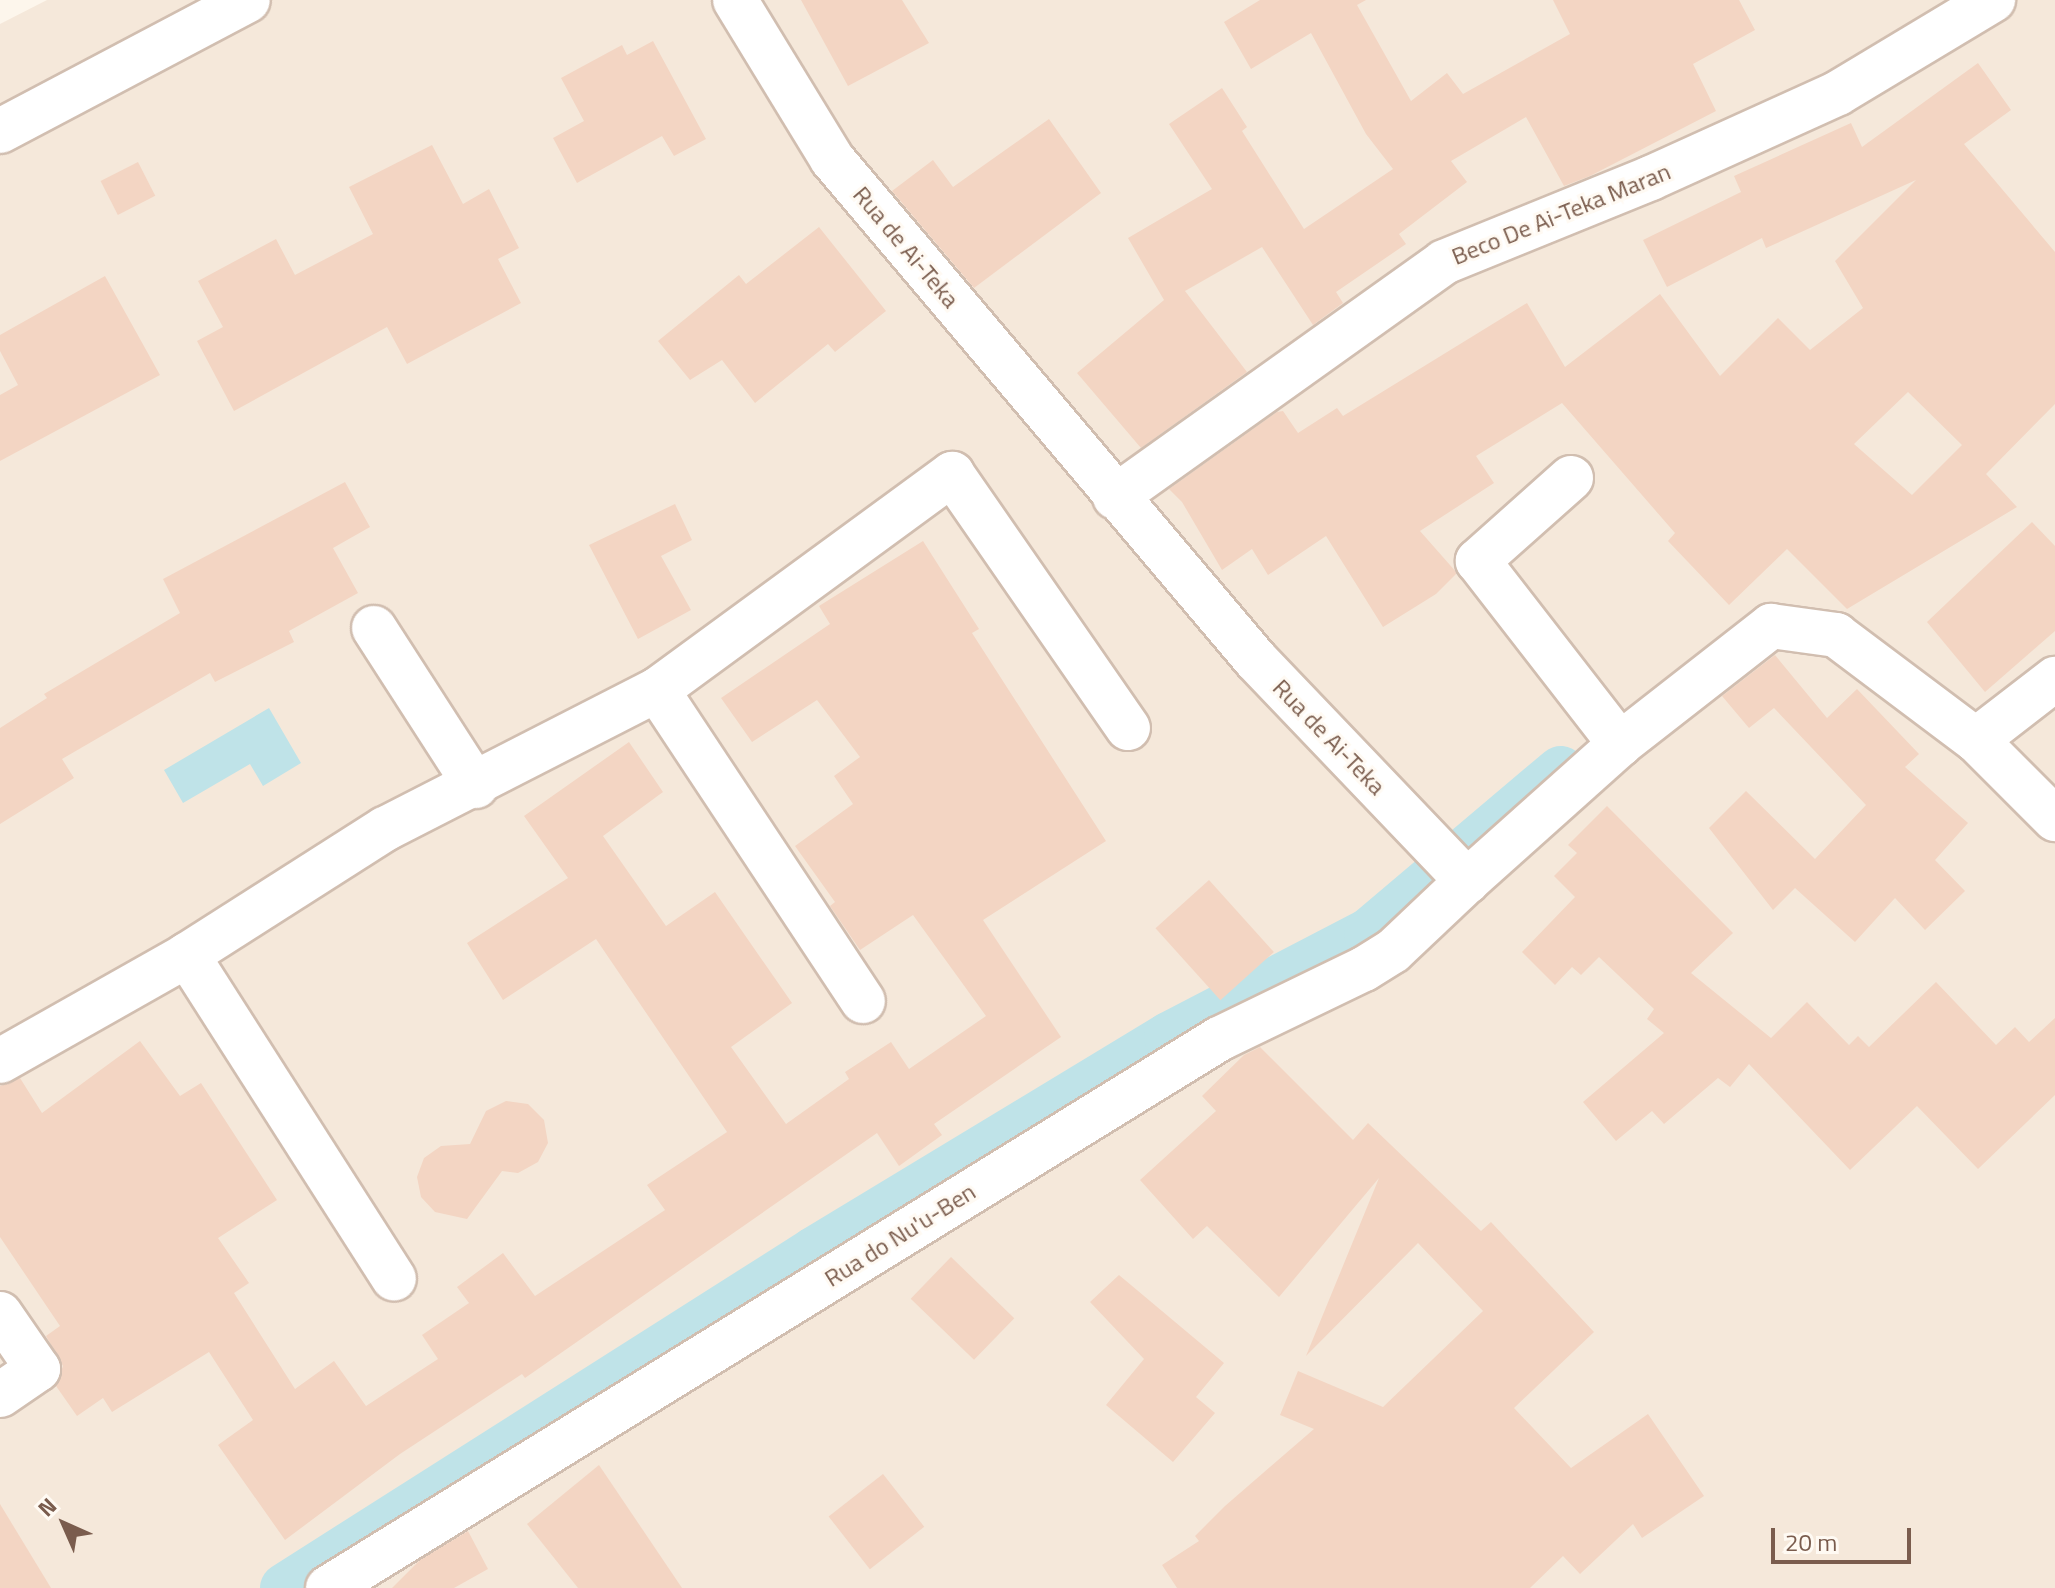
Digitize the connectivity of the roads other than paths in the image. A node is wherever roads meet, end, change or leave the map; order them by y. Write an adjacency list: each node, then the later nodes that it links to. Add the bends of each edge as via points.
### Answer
1 (248, 0): 4 (street)
2 (735, 0): 6 (street, Rua de Ai-Teka, via 832,159)
3 (1993, 0): 6 (street, Beco De Ai-Teka Maran, via 1838,93 1651,178 1444,262)
4 (0, 131)
5 (1571, 478): 12 (street, via 1478,561)
6 (1115, 497): 15 (street, Rua de Ai-Teka, via 1256,660)
7 (374, 628): 13 (street)
8 (2055, 679): 11 (street)
9 (657, 690): 10 (street, via 952,474); 13 (street); 17 (street)
10 (1128, 728)
11 (1976, 740): 12 (street, via 1836,635 1771,626); 14 (street)
12 (1620, 744): 15 (street)
13 (476, 786): 16 (street, via 385,829)
14 (2055, 819)
15 (1467, 881): 22 (street, Rua do Nu'u-Ben, via 1374,963 1219,1039)
16 (187, 955): 18 (street); 19 (street)
17 (863, 1001)
18 (0, 1061)
19 (394, 1279)
20 (0, 1314): 21 (street, via 38,1369)
21 (0, 1395)
22 (328, 1588)

